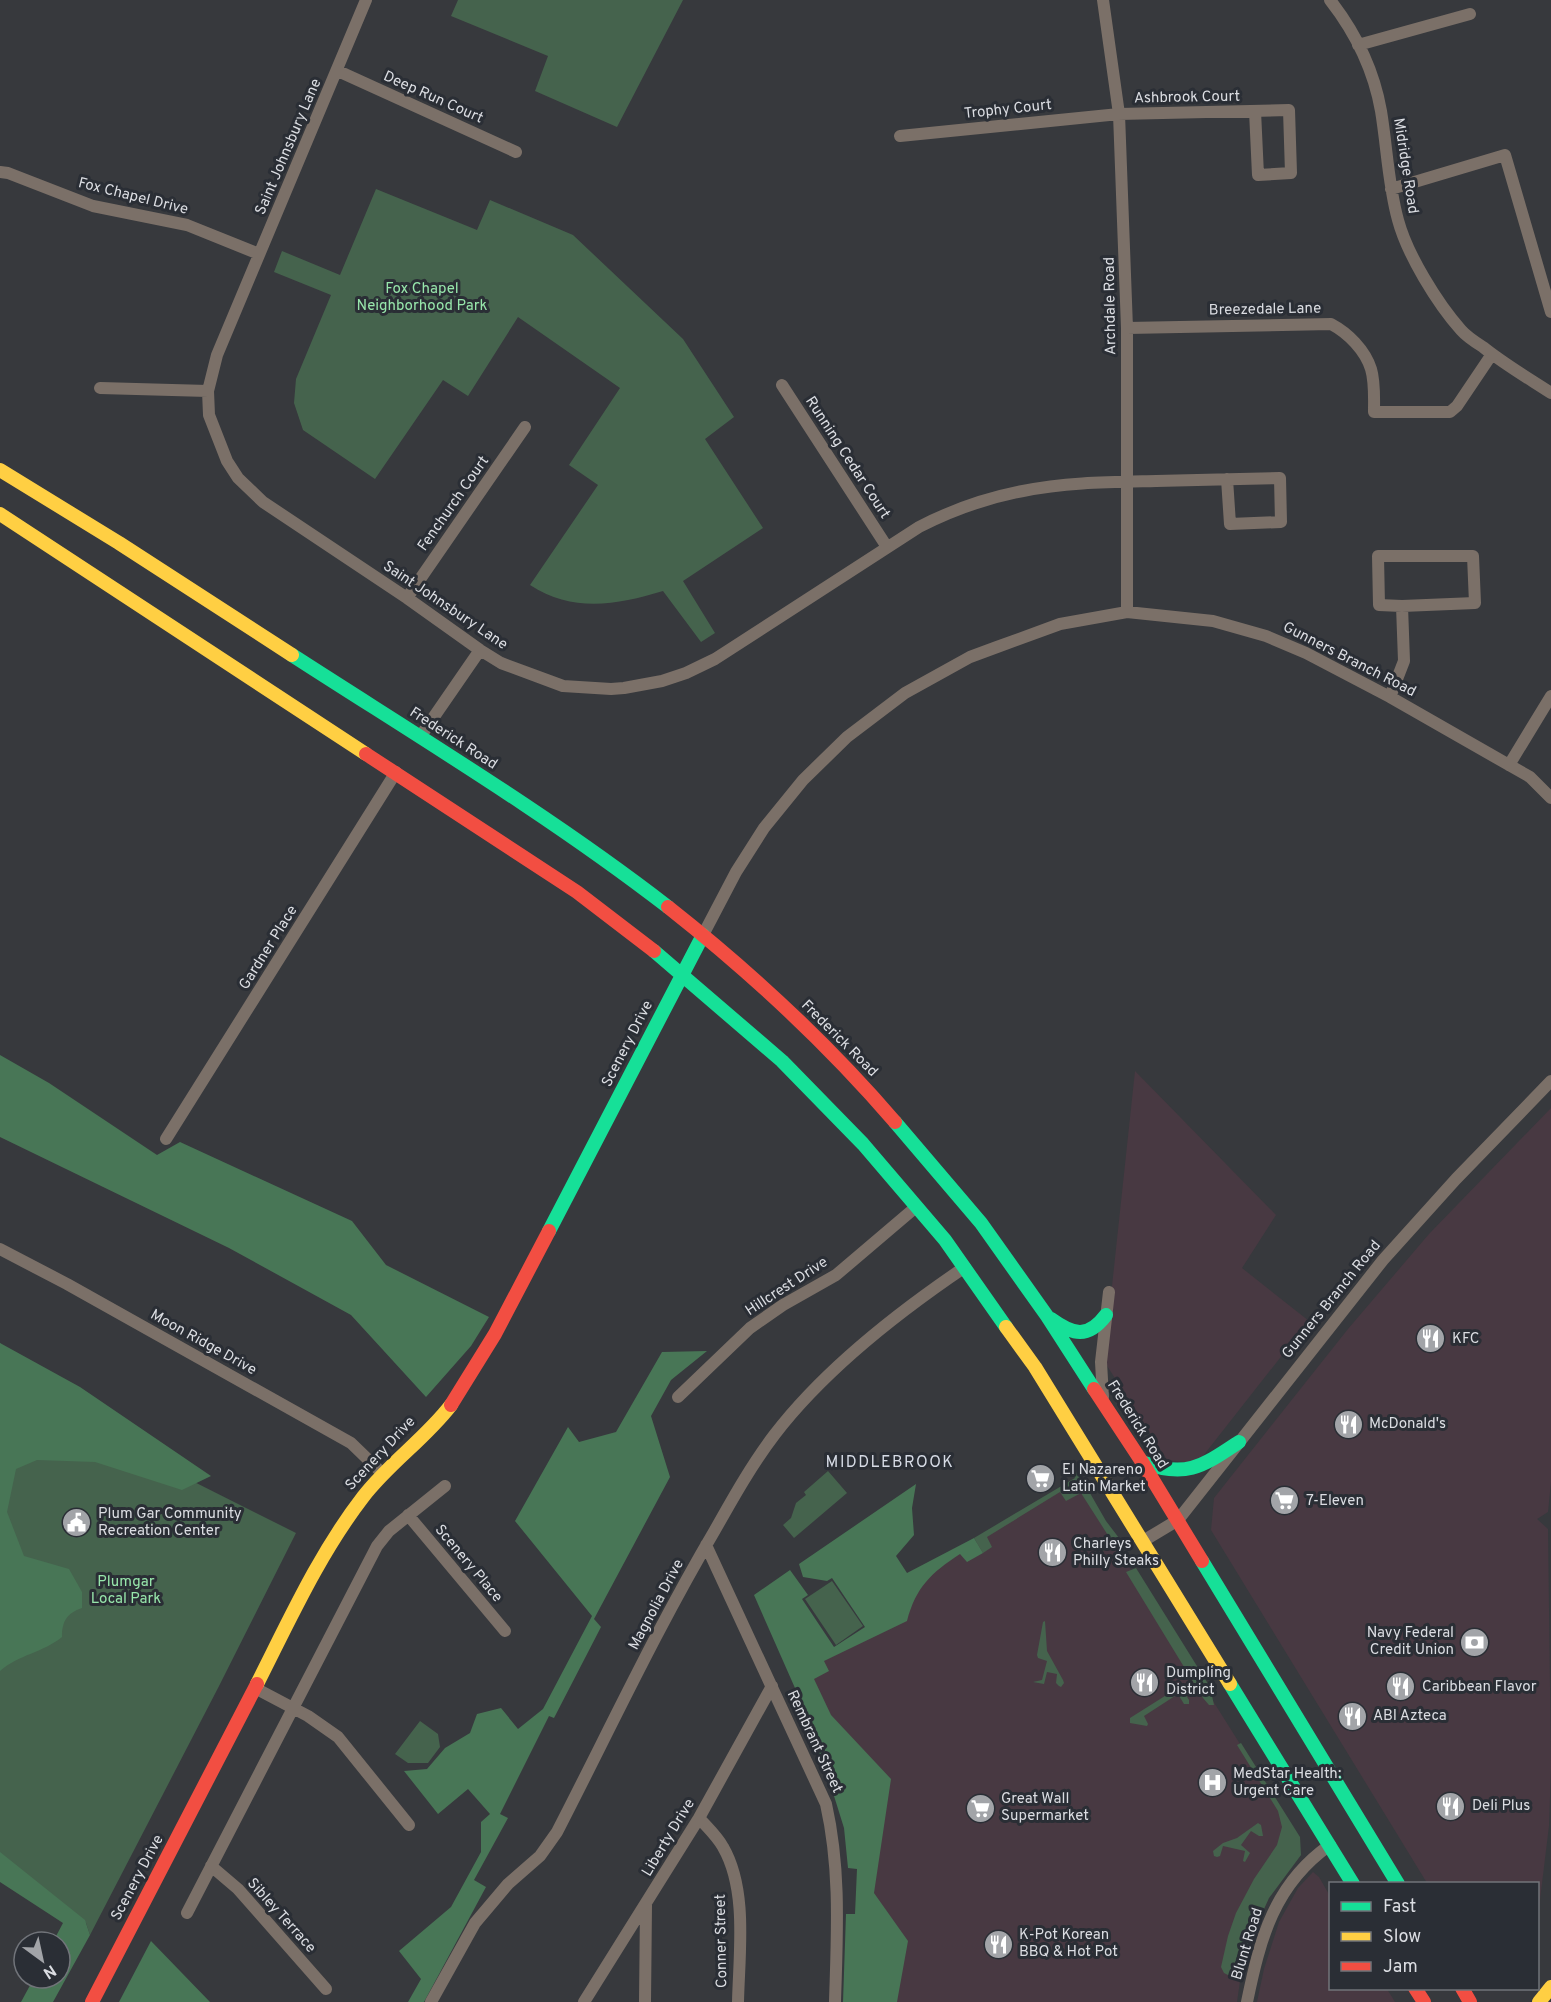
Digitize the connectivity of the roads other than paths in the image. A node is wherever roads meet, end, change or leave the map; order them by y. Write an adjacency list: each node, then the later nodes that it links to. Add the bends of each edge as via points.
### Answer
1 (366, 0): 6 (street, Saint Johnsbury Lane)
2 (1103, 0): 8 (street, Archdale Road)
3 (1330, 0): 5 (street, Midridge Road)
4 (1470, 14): 5 (street)
5 (1359, 45): 12 (street, Midridge Road, via 1380,111)
6 (338, 71): 10 (street, Deep Run Court); 13 (street, Saint Johnsbury Lane)
7 (1255, 111): 7 (street, Ashbrook Court, via 1258,175 1291,173 1289,110); 8 (street, Ashbrook Court)
8 (1119, 114): 9 (street, Trophy Court); 15 (street, Archdale Road)
9 (900, 136)
10 (516, 152)
11 (0, 172): 13 (street, Fox Chapel Drive, via 93,206 187,225)
12 (1391, 189): 14 (street, via 1505,155); 16 (street, Midridge Road, via 1407,247 1438,300 1462,332)
13 (259, 254): 19 (street, Saint Johnsbury Lane, via 217,355)
14 (1551, 312)
15 (1127, 328): 16 (street, Breezedale Lane, via 1331,324 1344,331 1371,369 1374,412 1450,412); 24 (street, Archdale Road)
16 (1492, 354): 20 (street, Midridge Road)
17 (782, 385): 26 (street, Running Cedar Court)
18 (100, 388): 19 (street)
19 (208, 391): 27 (street, Saint Johnsbury Lane, via 209,415 226,461 238,478 263,502)
20 (1551, 393)
21 (525, 427): 27 (street, Fenchurch Court)
22 (0, 470): 33 (main road, Frederick Road)
23 (1227, 480): 23 (street, Saint Johnsbury Lane, via 1280,478 1281,522 1230,524); 24 (street, Saint Johnsbury Lane)
24 (1127, 481): 26 (street, Saint Johnsbury Lane, via 1064,485 988,500 949,512); 29 (street, Archdale Road)
25 (0, 514): 35 (main road)
26 (887, 547): 30 (street, Saint Johnsbury Lane, via 716,659 662,681 611,689 563,686 501,663)
27 (407, 598): 30 (street, Saint Johnsbury Lane)
28 (1402, 606): 28 (street, via 1379,605 1378,556 1473,556 1475,603); 32 (street, via 1404,662)
29 (1127, 612): 32 (street, Gunners Branch Road, via 1213,621 1266,636); 37 (street, Gunners Branch Road, via 1060,624 970,657 905,693 847,737 803,780 758,837)
30 (480, 650): 33 (street)
31 (1551, 696): 34 (street)
32 (1390, 697): 34 (street, Gunners Branch Road)
33 (420, 737): 37 (main road, Frederick Road, via 625,874)
34 (1509, 765): 36 (street, Gunners Branch Road, via 1530,777)
35 (396, 772): 38 (main road, via 577,892); 40 (street, Gardner Place)
36 (1551, 798)
37 (703, 935): 38 (main road, Scenery Drive); 46 (main road, Frederick Road, via 809,1031 869,1092 981,1222)
38 (682, 975): 41 (main road, via 782,1061 863,1144); 51 (main road, Scenery Drive, via 470,1375 433,1424)
39 (1551, 1081): 49 (street, Gunners Branch Road, via 1383,1260)
40 (166, 1139)
41 (916, 1207): 43 (main road); 47 (street, Hillcrest Drive, via 836,1275 750,1329)
42 (0, 1249): 51 (street, Moon Ridge Drive, via 351,1443)
43 (965, 1267): 55 (main road, via 1035,1367); 56 (street, Magnolia Drive, via 924,1296 811,1392 774,1435)
44 (1109, 1292): 45 (street)
45 (1106, 1315): 46 (main road, via 1085,1333 1068,1330); 48 (street, via 1101,1376)
46 (1047, 1316): 48 (main road, Frederick Road)
47 (678, 1397)
48 (1105, 1404): 50 (main road, Frederick Road)
49 (1239, 1442): 50 (main road, via 1187,1471 1165,1471); 54 (street, Gunners Branch Road)
50 (1142, 1462): 54 (main road, Frederick Road)
51 (383, 1474): 59 (main road, Scenery Drive, via 342,1524)
52 (445, 1486): 53 (street)
53 (408, 1515): 57 (street, Scenery Place); 60 (street, via 377,1546)
54 (1178, 1520): 55 (street, Gunners Branch Road); 66 (main road, Frederick Road)
55 (1143, 1541): 63 (main road)
56 (706, 1545): 58 (street, Rembrant Street); 72 (street, Magnolia Drive, via 557,1832 540,1856 508,1884 475,1923)
57 (506, 1632)
58 (772, 1686): 61 (street, Liberty Drive); 76 (street, Rembrant Street, via 826,1804 834,1838 838,1899)
59 (255, 1689): 60 (street); 71 (main road, Scenery Drive)
60 (294, 1708): 62 (street, via 342,1740); 64 (street)
61 (699, 1818): 67 (street, Liberty Drive); 75 (street, Conner Street, via 722,1846 734,1872 739,1908)
62 (409, 1826)
63 (1330, 1845): 65 (main road); 77 (street, Blunt Road, via 1313,1856 1281,1896 1257,1955)
64 (211, 1866): 68 (street); 70 (street, Sibley Terrace, via 238,1889)
65 (1352, 1882)
66 (1397, 1882)
67 (646, 1904): 73 (street, Liberty Drive); 74 (street)
68 (186, 1913)
69 (1551, 1987): 78 (main road)
70 (326, 1989)
71 (92, 2002)
72 (431, 2002)
73 (584, 2002)
74 (645, 2002)
75 (738, 2002)
76 (835, 2002)
77 (1247, 2002)
78 (1539, 2002)

